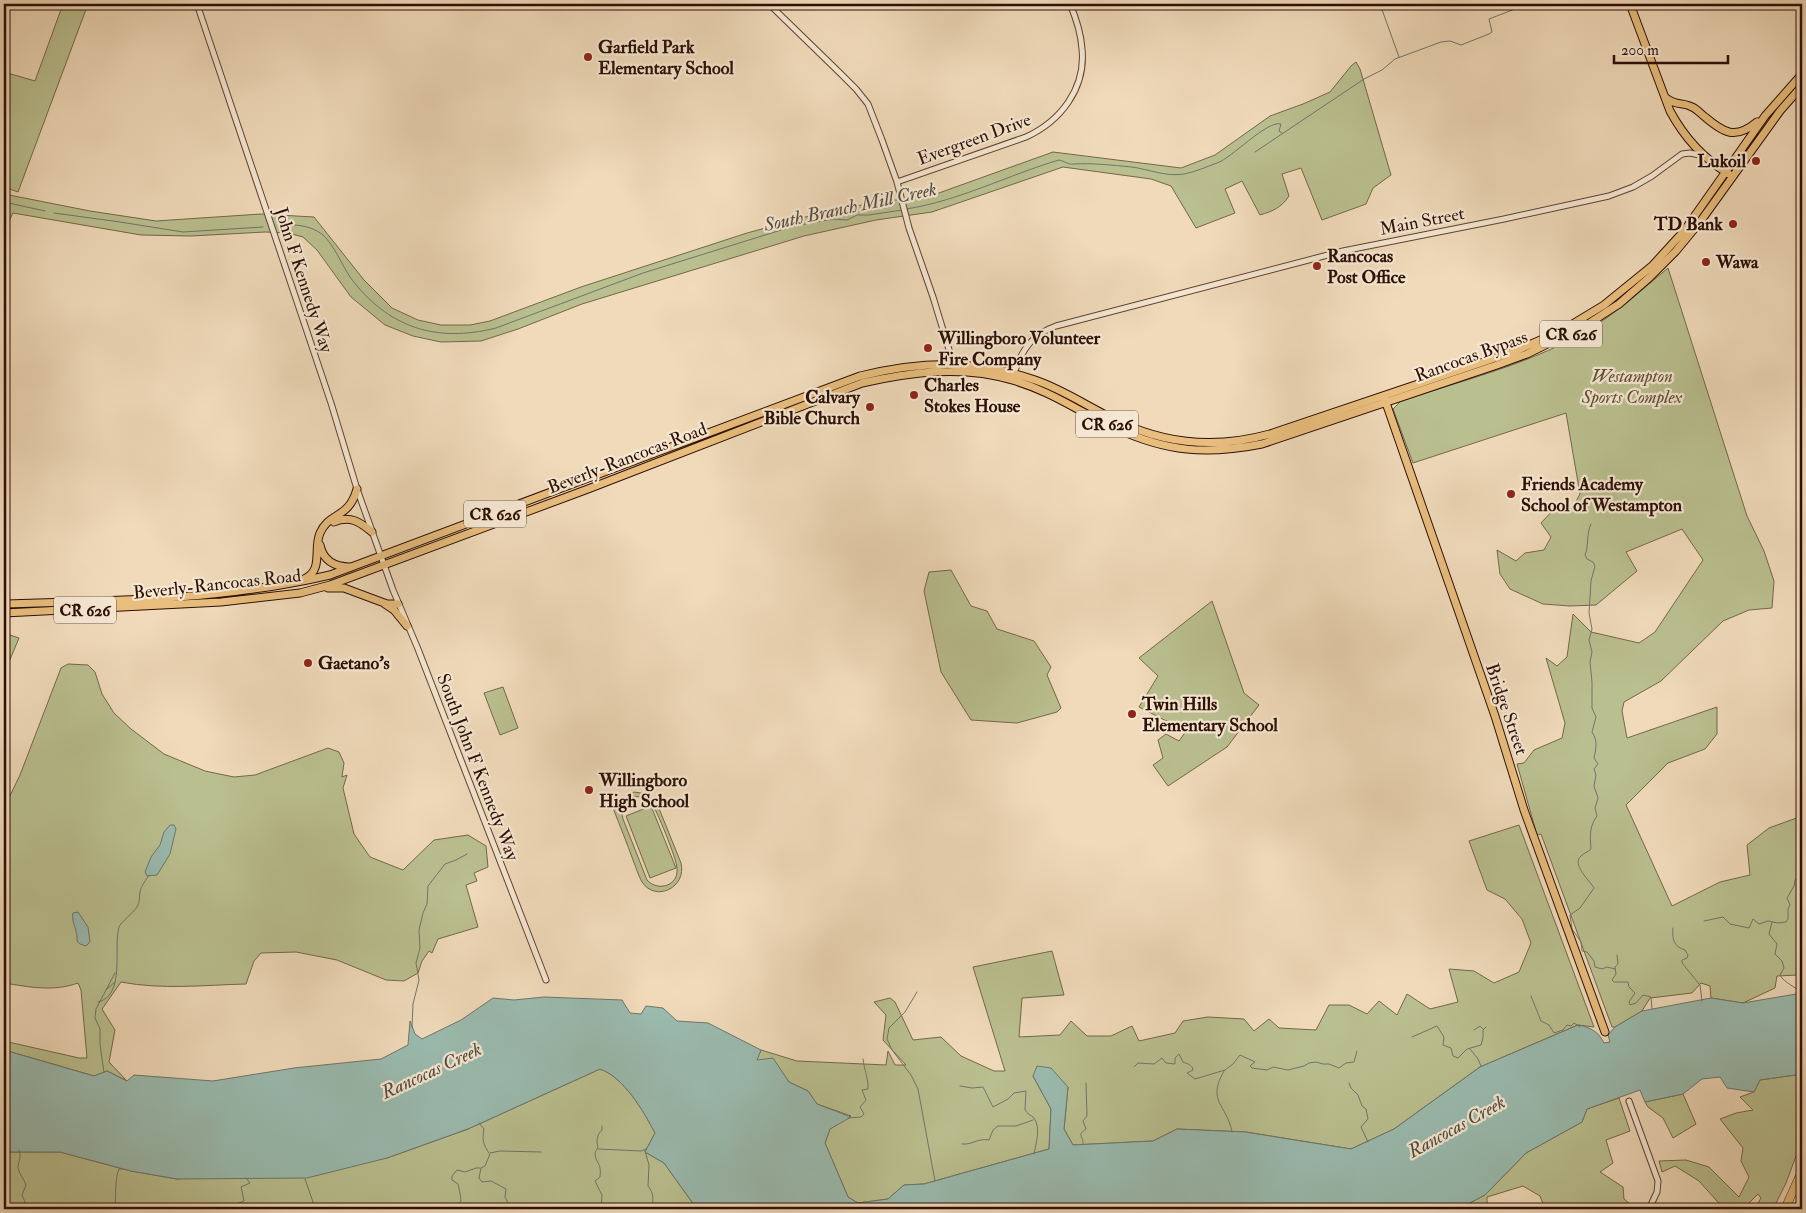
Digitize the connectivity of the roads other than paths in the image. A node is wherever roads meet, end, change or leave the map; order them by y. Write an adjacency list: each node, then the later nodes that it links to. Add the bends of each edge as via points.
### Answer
1 (197, 4): 19 (street, John F Kennedy Way)
2 (769, 4): 13 (street, via 861,95 873,115)
3 (1070, 4): 13 (street, Evergreen Drive, via 1080,34 1082,62 1075,91 1058,117 1026,136)
4 (1630, 4): 7 (main road)
5 (1802, 74): 9 (main road, CR 626)
6 (1802, 86): 12 (main road, CR 626)
7 (1665, 97): 8 (main road); 10 (main road)
8 (1682, 105): 9 (main road, via 1693,107 1728,133 1745,130); 10 (main road)
9 (1765, 116): 12 (main road, CR 626)
10 (1674, 119): 11 (main road)
11 (1705, 156): 12 (main road); 15 (street, Main Street, via 1682,154 1644,181 1578,204 1343,251 1056,326 1028,342)
12 (1728, 174): 17 (main road, Rancocas Bypass / CR 626, via 1700,222 1676,252 1619,304 1588,324 1527,354)
13 (897, 182): 14 (street)
14 (954, 368): 15 (main road, Beverly-Rancocas Road / CR 626, via 995,368); 16 (main road, Beverly-Rancocas Road / CR 626); 21 (main road, Beverly-Rancocas Road / CR 626, via 929,364 860,376); 22 (main road, Beverly-Rancocas Road / CR 626, via 862,383)
15 (1014, 374): 16 (main road, Beverly-Rancocas Road / CR 626, via 1036,380)
16 (1059, 394): 18 (main road, Beverly-Rancocas Road / CR 626)
17 (1385, 399): 18 (main road, Rancocas Bypass / CR 626, via 1262,444 1236,449 1186,450); 32 (main road, Bridge Street, via 1495,716 1524,810)
18 (1160, 441)
19 (357, 489): 20 (street, John F Kennedy Way); 24 (main road, via 347,510 320,531 313,573)
20 (372, 532): 21 (street, John F Kennedy Way); 23 (main road, via 357,521 345,519 332,522 323,532 321,551 328,560 337,566)
21 (382, 557): 22 (street, John F Kennedy Way); 23 (main road, Beverly-Rancocas Road / CR 626)
22 (384, 565): 25 (main road, Beverly-Rancocas Road / CR 626); 28 (street, South John F Kennedy Way)
23 (355, 567): 24 (main road, Beverly-Rancocas Road / CR 626)
24 (291, 584): 27 (main road, Beverly-Rancocas Road / CR 626, via 156,598)
25 (320, 588): 26 (main road, via 344,588); 29 (main road, Beverly-Rancocas Road / CR 626, via 221,602)
26 (382, 602): 28 (main road); 30 (main road, via 394,610)
27 (4, 604)
28 (398, 604): 30 (street, South John F Kennedy Way)
29 (4, 613)
30 (407, 626): 31 (street, South John F Kennedy Way)
31 (546, 980)
32 (1605, 1032)
33 (1629, 1101): 35 (street, via 1658,1181)
34 (1802, 1171): 36 (highway)
35 (1649, 1209)
36 (1785, 1209)

